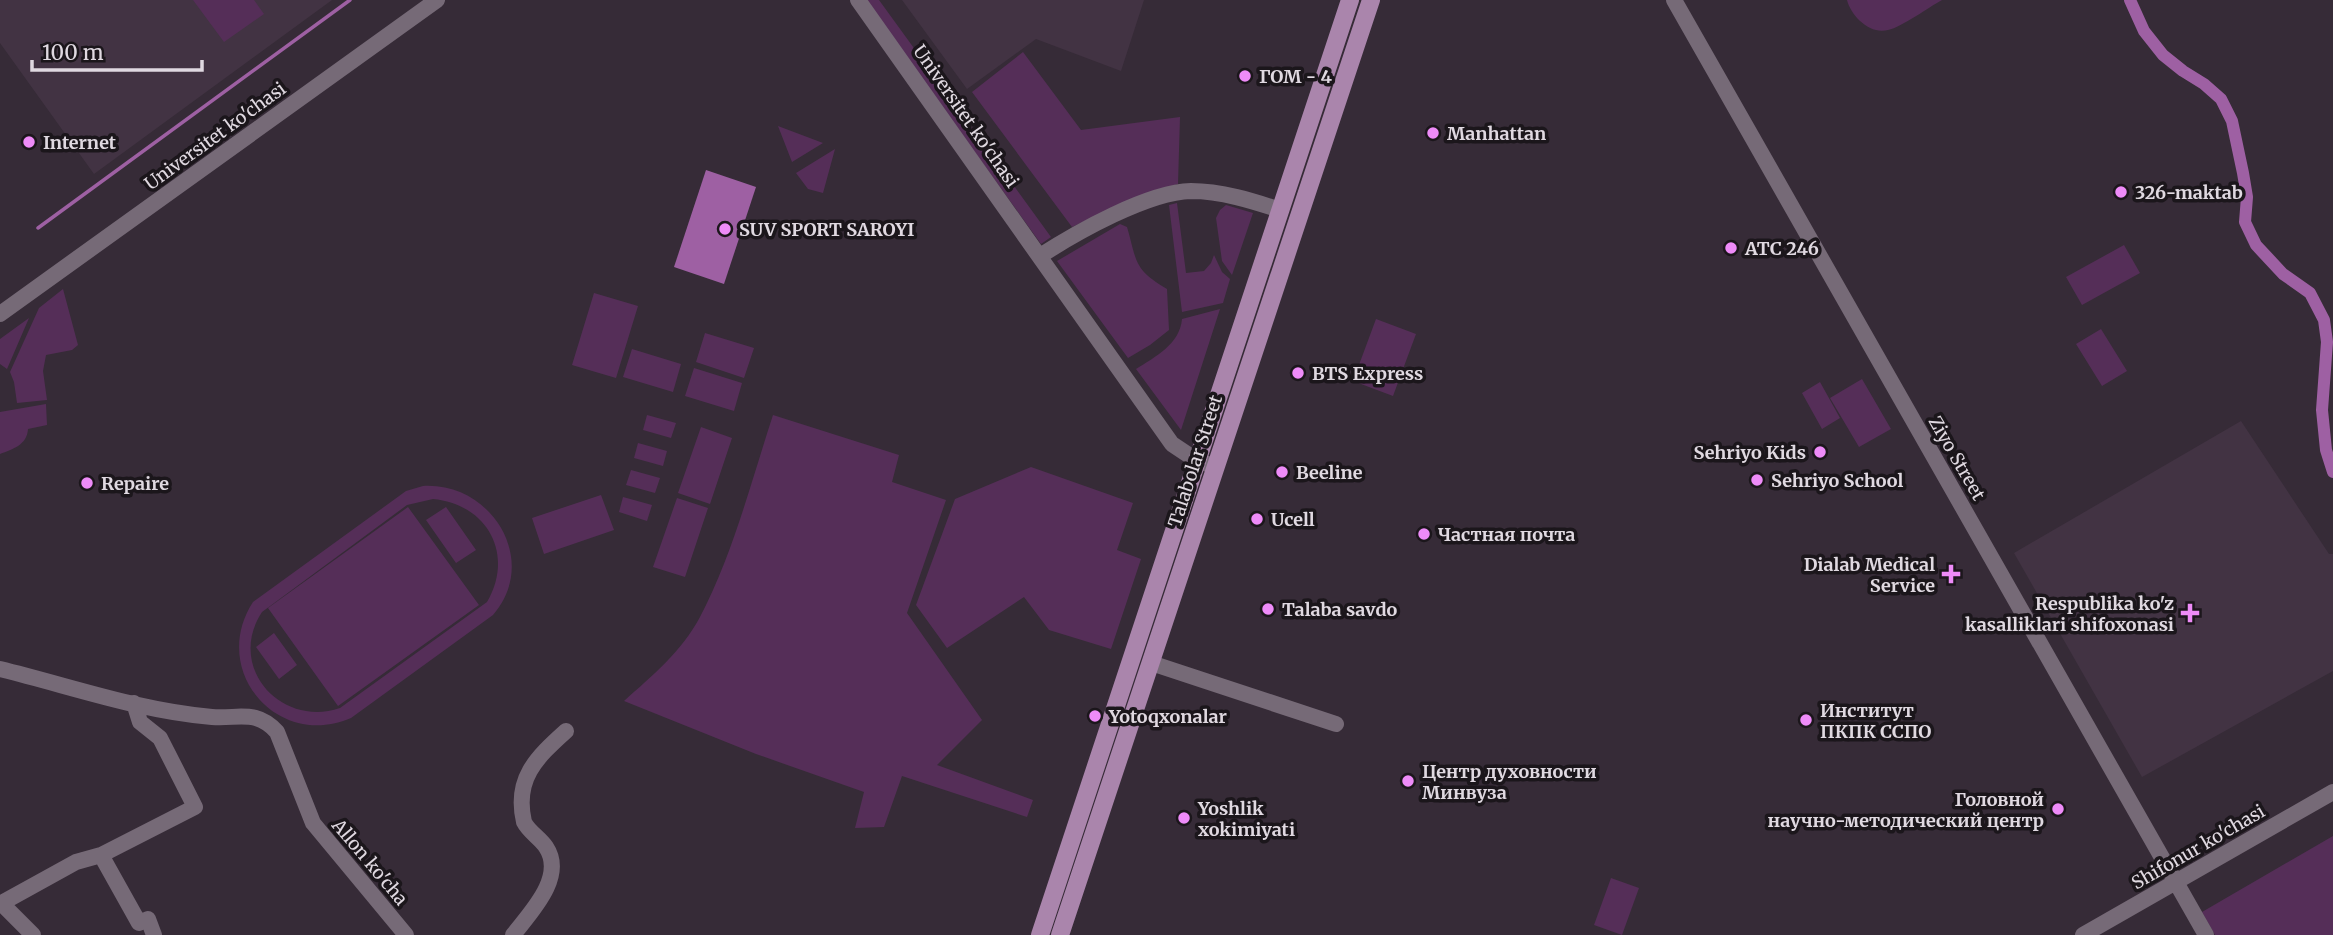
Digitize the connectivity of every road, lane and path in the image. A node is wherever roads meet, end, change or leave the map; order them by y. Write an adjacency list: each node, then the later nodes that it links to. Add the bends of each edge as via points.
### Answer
1 (437, 0): 10 (street, Universitet ko'chasi)
2 (858, 0): 9 (street, Universitet ko'chasi)
3 (1349, 0): 6 (main road, Talabolar Street)
4 (1371, 0): 7 (main road, Talabolar Street)
5 (1674, 0): 23 (street, Ziyo Street)
6 (1330, 56): 7 (main road); 8 (main road, Talabolar Street)
7 (1350, 63): 13 (main road, Talabolar Street)
8 (1280, 210): 9 (street, via 1228,196 1192,191 1168,194 1104,219); 12 (main road, Talabolar Street)
9 (1040, 256): 12 (street, Universitet ko'chasi, via 1172,444)
10 (8, 304): 11 (street, Universitet ko'chasi)
11 (0, 314)
12 (1196, 460): 13 (street, Universitet ko'chasi); 20 (main road, Talabolar Street)
13 (1216, 467): 14 (main road, Talabolar Street)
14 (1151, 663): 17 (street); 21 (main road, Talabolar Street)
15 (0, 669): 16 (street)
16 (134, 703): 22 (street, via 141,722 160,738 195,807); 27 (street, Allon ko'cha, via 212,717 253,717 270,724 313,823)
17 (1336, 724)
18 (566, 731): 28 (street, via 535,760 524,780 524,822 546,847 552,868 541,898)
19 (2333, 792): 23 (street, Shifonur ko'chasi)
20 (1079, 815): 21 (main road); 29 (main road, Talabolar Street)
21 (1098, 820): 30 (main road, Talabolar Street)
22 (101, 855): 24 (street, via 76,862); 26 (street, via 139,923 148,919)
23 (2175, 882): 31 (street, Shifonur ko'chasi); 32 (street, Ziyo Street)
24 (1, 904): 25 (street)
25 (33, 935)
26 (154, 935)
27 (406, 935)
28 (513, 935)
29 (1040, 935)
30 (1060, 935)
31 (2083, 935)
32 (2206, 935)

